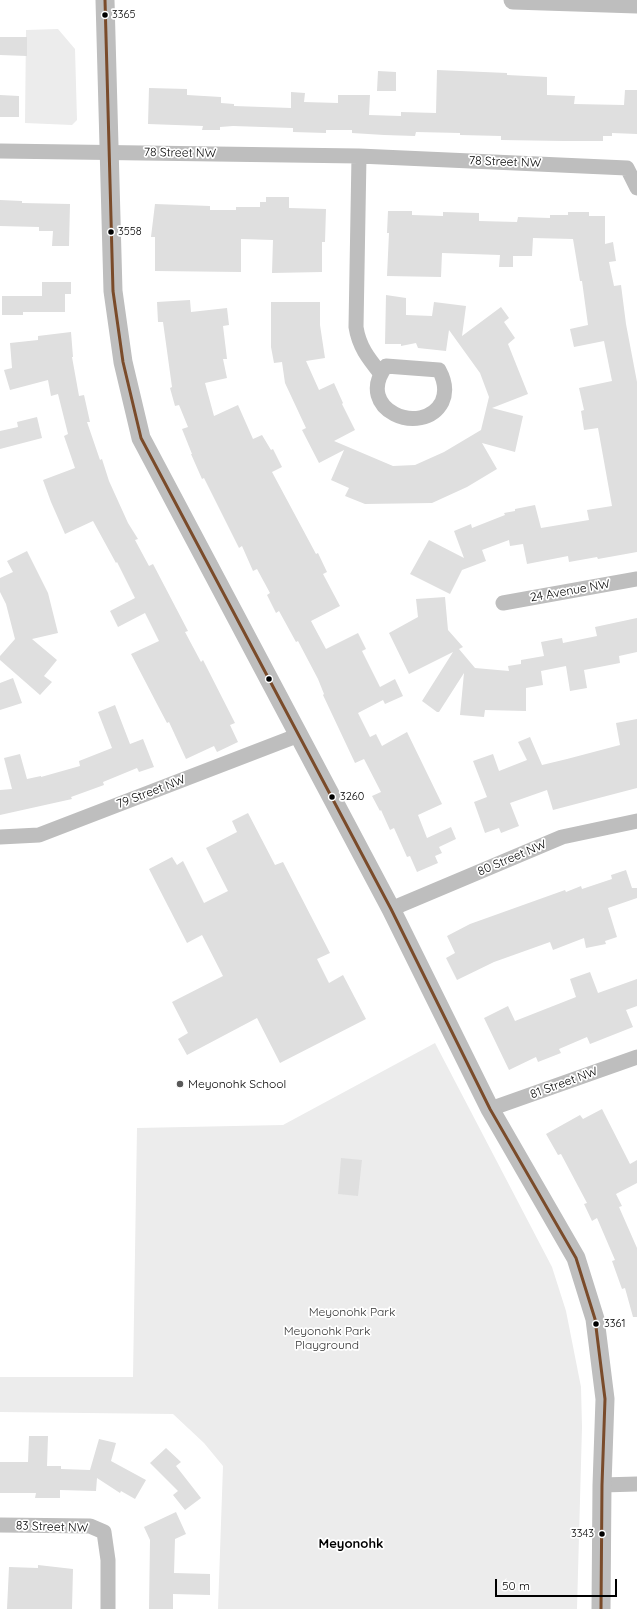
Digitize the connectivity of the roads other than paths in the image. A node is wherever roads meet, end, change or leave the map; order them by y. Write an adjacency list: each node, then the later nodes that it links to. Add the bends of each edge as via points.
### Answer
1 (105, 0): 5 (street)
2 (513, 0): 3 (street)
3 (637, 4)
4 (0, 150): 5 (street, 78 Street NW)
5 (110, 152): 6 (street, 78 Street NW); 11 (street, via 113,291 123,362 141,438)
6 (359, 156): 7 (street, 78 Street NW, via 627,168); 8 (street, via 356,327 363,350)
7 (637, 188)
8 (381, 374): 8 (street, via 386,366 439,370 444,384 444,398 439,407 423,418 414,419 387,410 377,393)
9 (637, 579): 10 (street, 24 Avenue NW)
10 (503, 603)
11 (298, 735): 13 (street, 79 Street NW, via 39,835); 14 (street)
12 (637, 821): 14 (street, 80 Street NW, via 562,837)
13 (0, 837)
14 (391, 909): 16 (street)
15 (637, 1057): 16 (street, 81 Street NW)
16 (490, 1110): 18 (street, via 576,1258 595,1319 605,1399)
17 (637, 1484): 18 (street)
18 (602, 1485): 21 (street)
19 (0, 1525): 20 (street, 83 Street NW, via 90,1526 104,1532 108,1560)
20 (108, 1609)
21 (601, 1609)

